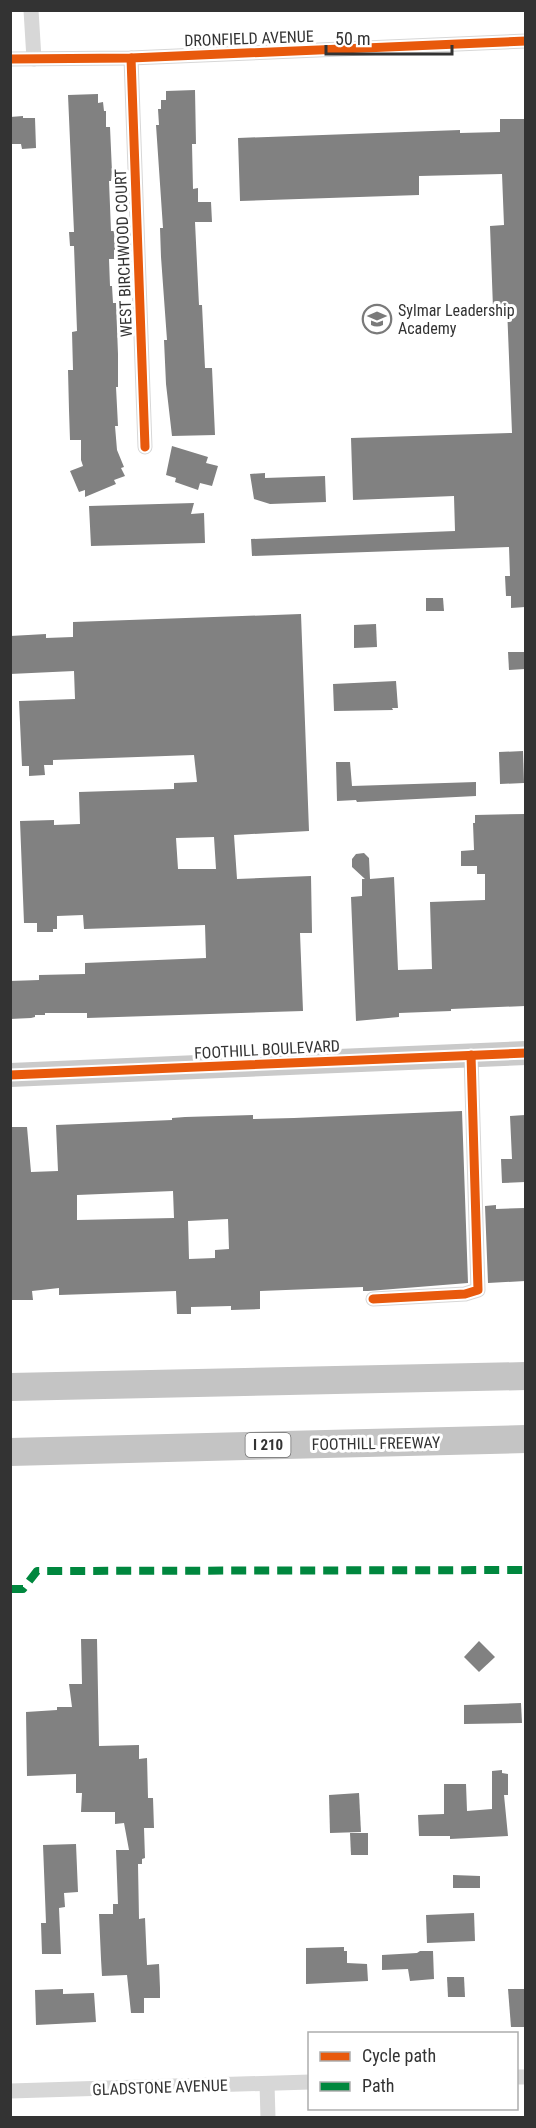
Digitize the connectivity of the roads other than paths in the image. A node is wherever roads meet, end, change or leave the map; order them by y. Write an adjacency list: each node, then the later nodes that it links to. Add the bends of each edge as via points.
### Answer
1 (31, 10): 5 (street)
2 (525, 41): 3 (street, DRONFIELD AVENUE)
3 (131, 58): 5 (street, DRONFIELD AVENUE); 6 (street, WEST BIRCHWOOD COURT)
4 (10, 59): 5 (street, DRONFIELD AVENUE)
5 (34, 59)
6 (145, 447)
7 (525, 1053): 8 (main road, FOOTHILL BOULEVARD)
8 (471, 1054): 9 (main road, FOOTHILL BOULEVARD); 10 (street, via 478,1290)
9 (10, 1075)
10 (373, 1299)
11 (525, 1376): 12 (highway)
12 (10, 1387)
13 (525, 1439): 14 (highway, FOOTHILL FREEWAY / I 210)
14 (10, 1452)
15 (308, 2082): 16 (street, GLADSTONE AVENUE)
16 (267, 2084): 17 (street, GLADSTONE AVENUE); 18 (street)
17 (10, 2091)
18 (268, 2118)

